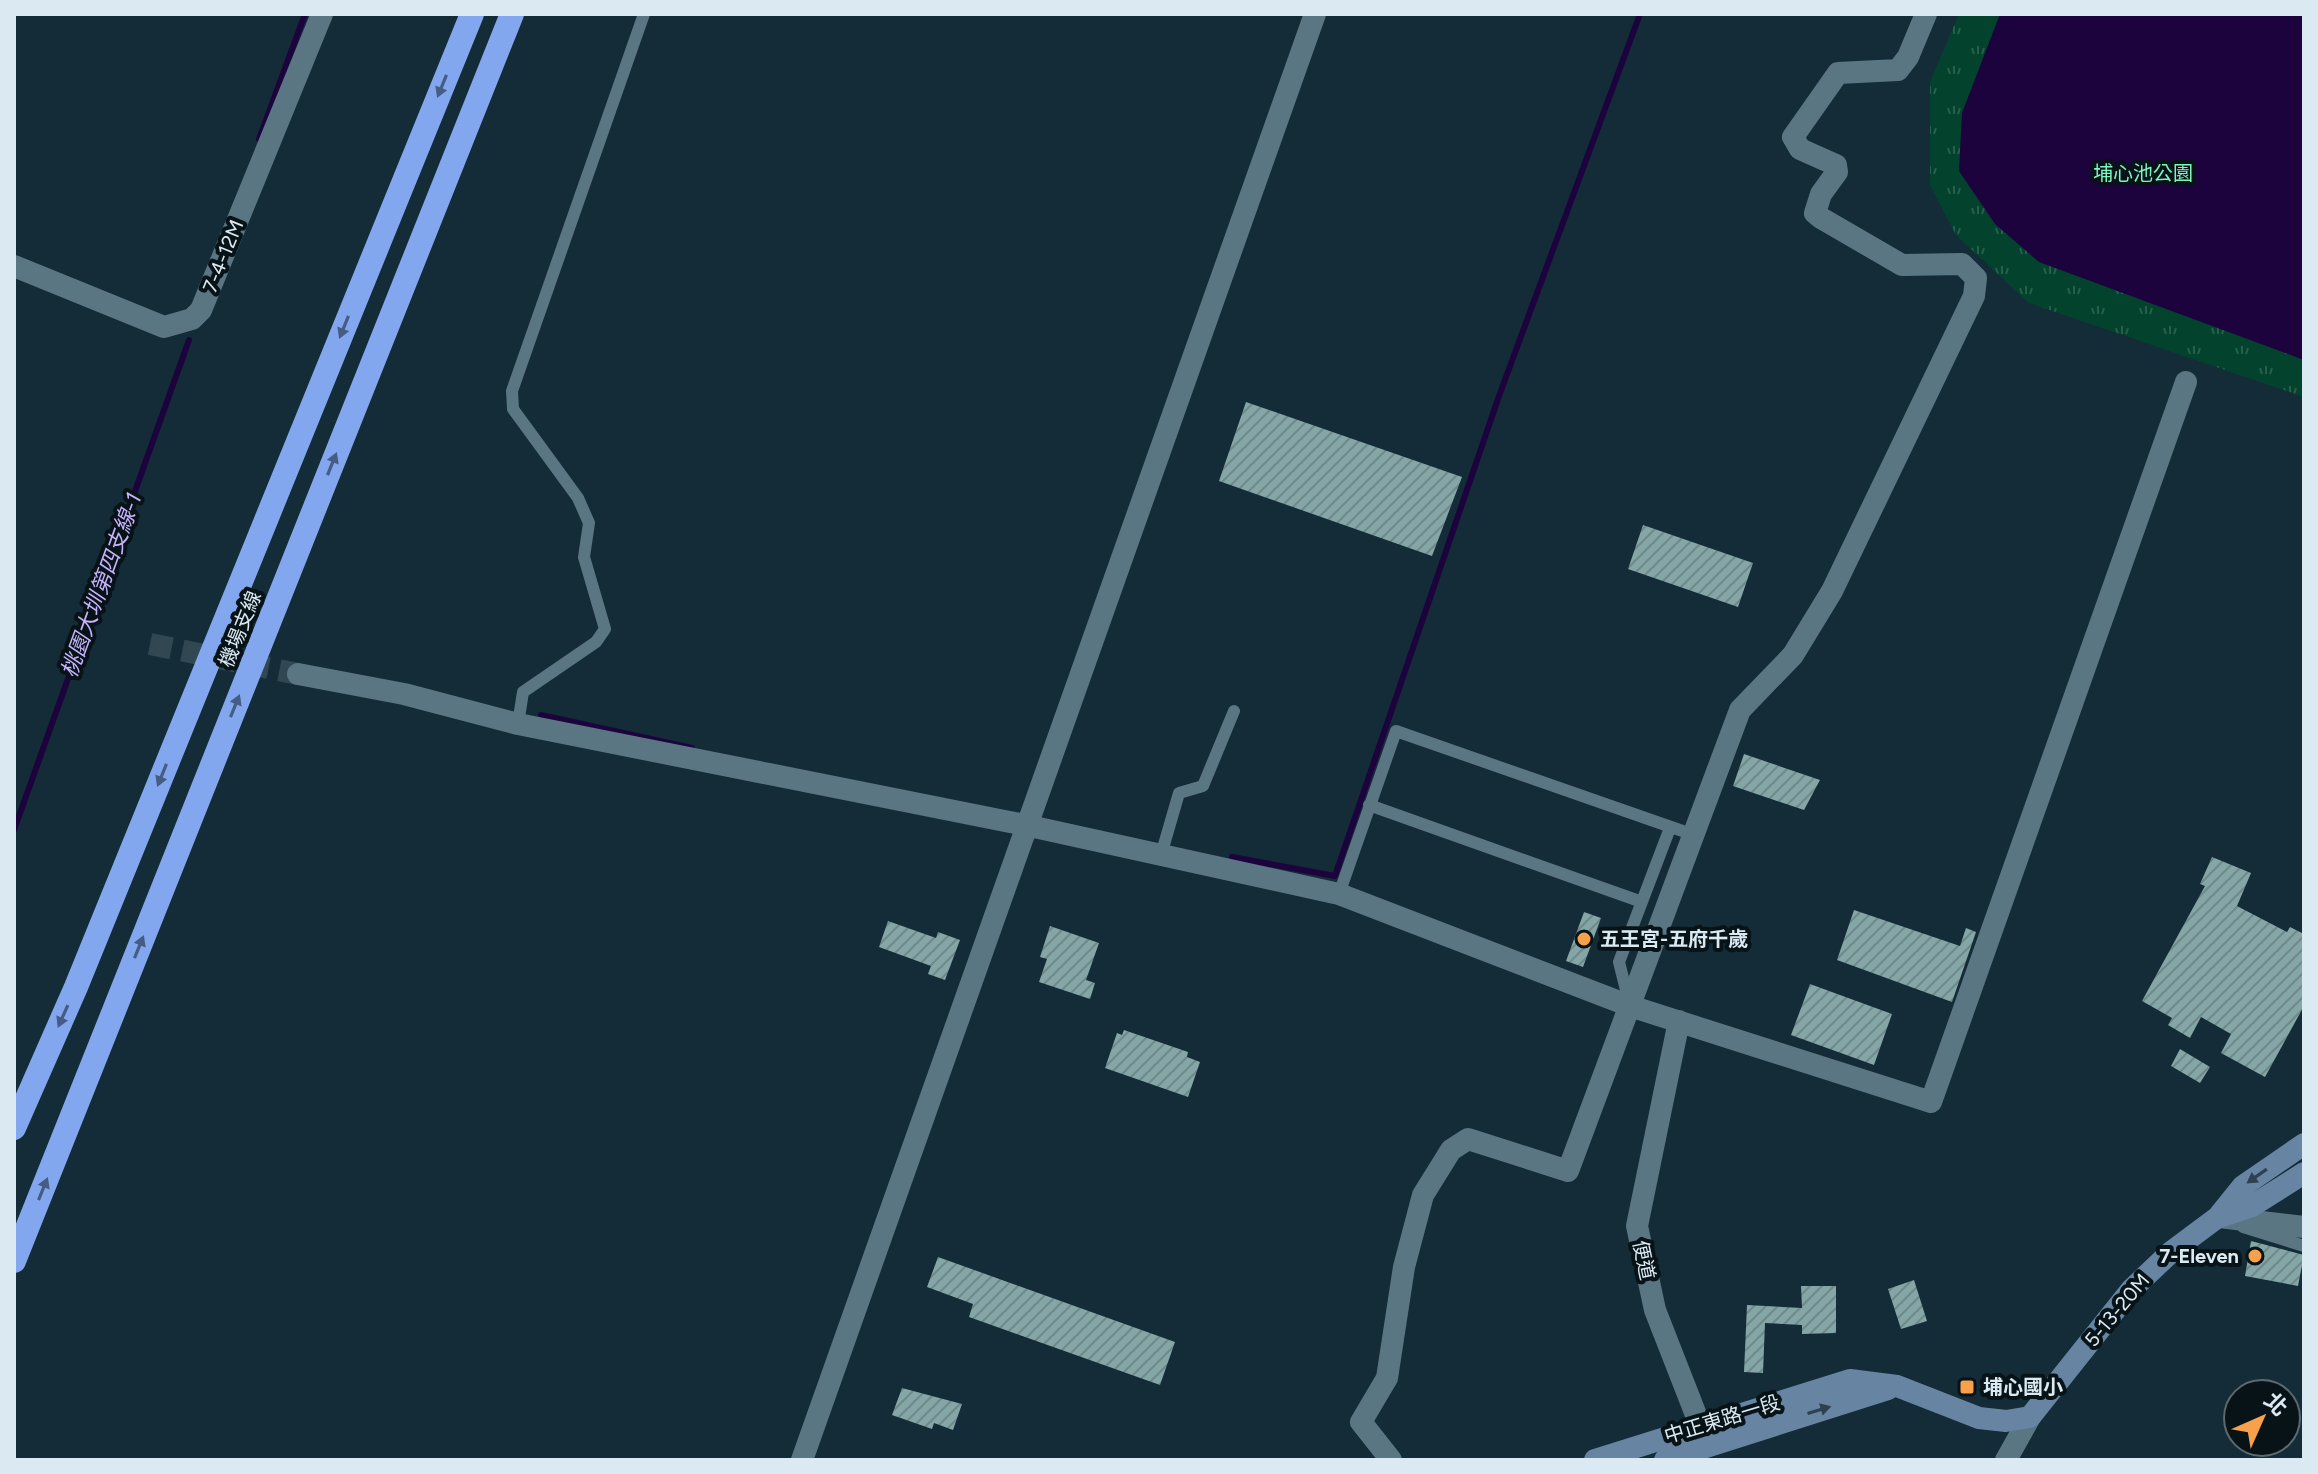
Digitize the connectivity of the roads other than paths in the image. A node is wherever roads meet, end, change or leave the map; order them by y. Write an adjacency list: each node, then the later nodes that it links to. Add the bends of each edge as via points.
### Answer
1 (322, 14): 7 (street, 7-4-12M, via 201,310 192,319 164,327)
2 (472, 14): 21 (highway, 機場支線, one-way to 21)
3 (512, 14): 27 (highway, 機場支線, one-way to 3)
4 (644, 14): 11 (lane, via 512,391 513,409 578,498 589,523 584,557 605,629 596,642 523,692)
5 (1315, 14): 13 (street)
6 (1926, 14): 15 (street, via 1898,70 1838,73 1793,137 1800,149 1836,165 1815,213 1902,265 1962,264 1976,278 1974,296 1832,591 1793,655 1740,710)
7 (14, 266)
8 (2186, 382): 20 (street, via 1931,1102)
9 (298, 674): 11 (street)
10 (1234, 711): 16 (lane, via 1203,786 1179,793)
11 (518, 724): 13 (street)
12 (1369, 805): 14 (lane, via 1396,731); 17 (lane); 18 (lane)
13 (1025, 825): 16 (street); 32 (street)
14 (1670, 828): 15 (lane); 18 (lane)
15 (1694, 835): 19 (street)
16 (1161, 855): 17 (street)
17 (1339, 894): 19 (street)
18 (1642, 902): 19 (lane, via 1619,962)
19 (1630, 1006): 20 (street); 33 (street, via 1568,1171 1468,1139 1451,1150 1423,1195 1404,1267 1387,1378 1361,1422)
20 (1679, 1021): 30 (street, 便道, via 1637,1226 1655,1310)
21 (14, 1128)
22 (2304, 1144): 24 (main road, one-way to 24, via 2243,1186)
23 (2304, 1173): 24 (main road, via 2252,1206)
24 (2218, 1217): 25 (street); 26 (lane); 29 (main road, 5-13-20M, via 2131,1290)
25 (2304, 1227)
26 (2304, 1246)
27 (14, 1261)
28 (1897, 1386): 29 (main road, via 1979,1418); 30 (main road, 中正東路一段, one-way to 28); 30 (main road, 中正東路一段, via 1850,1380)
29 (2030, 1417): 36 (street)
30 (1704, 1436): 31 (main road, 中正東路一段); 35 (main road, 中正東路一段)
31 (1650, 1451): 34 (main road, 中正東路一段)
32 (802, 1460)
33 (1391, 1460)
34 (1595, 1460)
35 (1665, 1460)
36 (2006, 1460)

